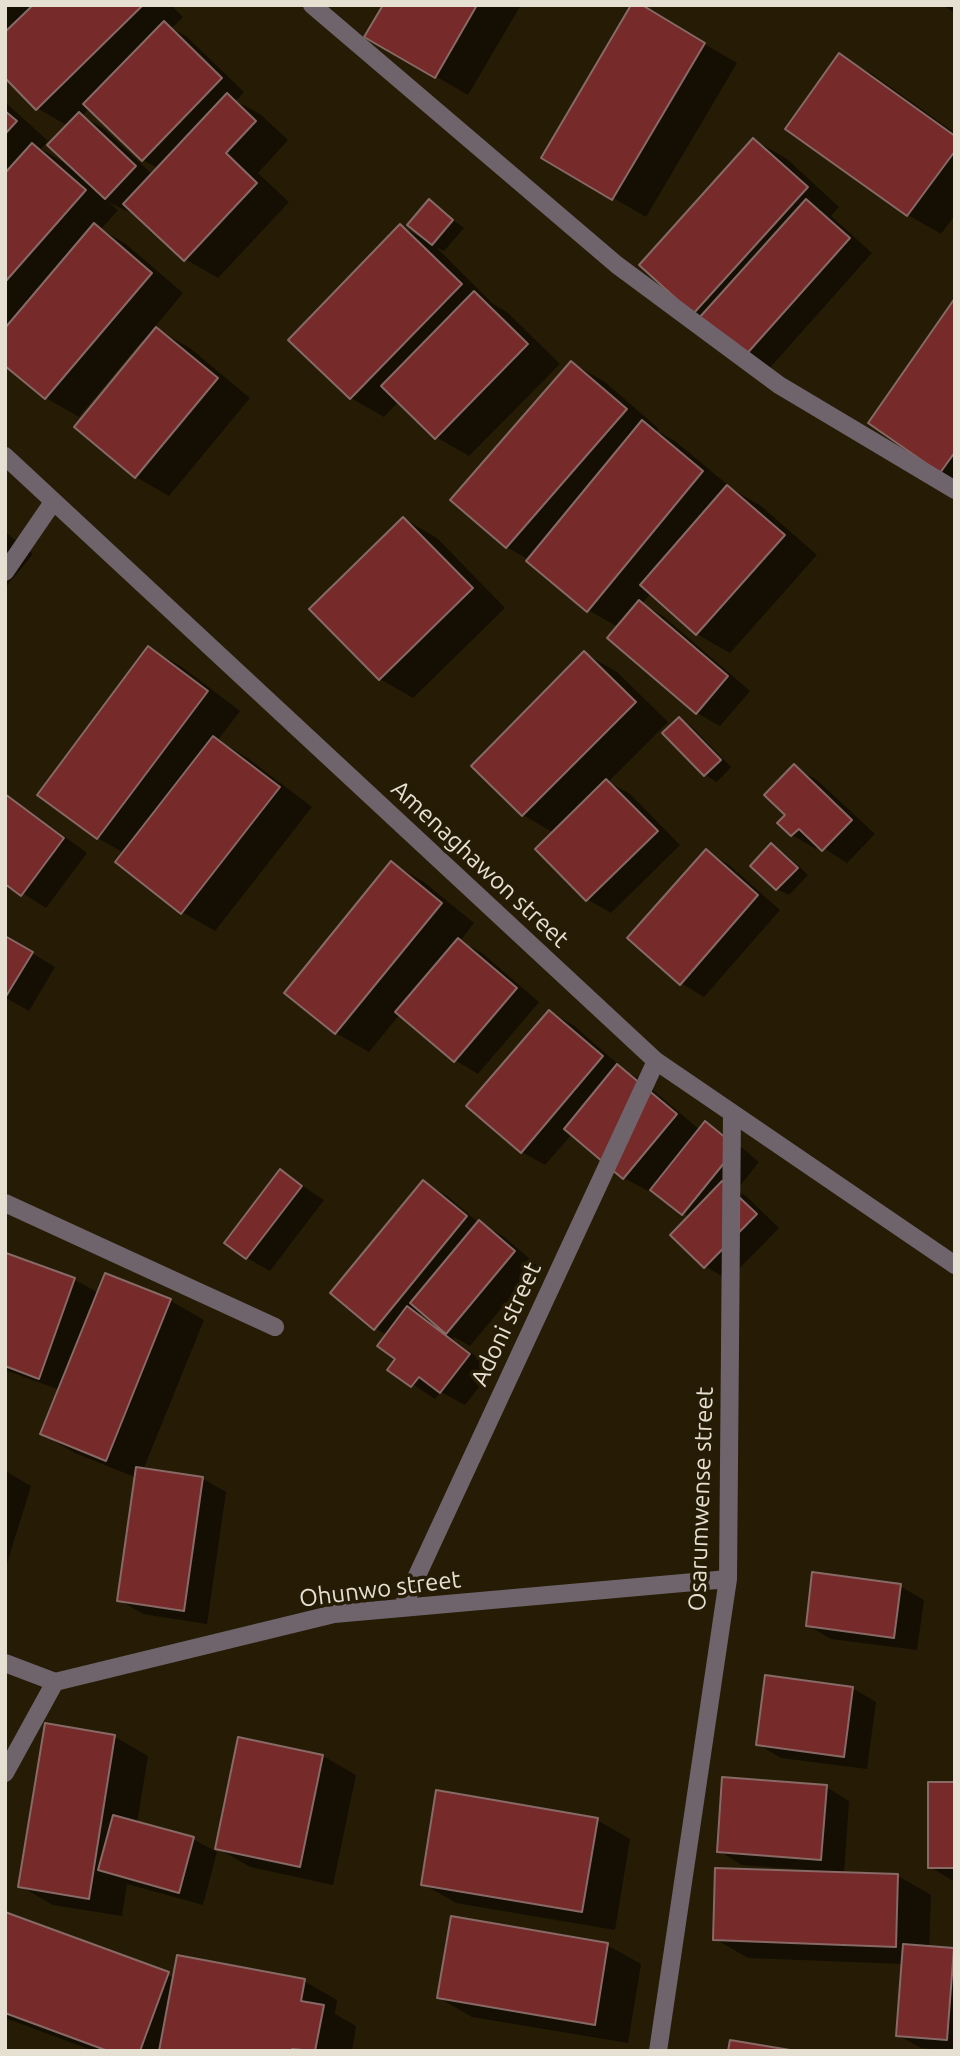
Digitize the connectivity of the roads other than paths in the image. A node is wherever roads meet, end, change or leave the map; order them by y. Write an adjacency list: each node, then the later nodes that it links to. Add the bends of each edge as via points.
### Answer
1 (312, 5): 3 (street, via 617,265 779,385)
2 (5, 456): 4 (street, Amenaghawon street)
3 (955, 490)
4 (54, 502): 5 (street); 6 (street, Amenaghawon street)
5 (5, 572)
6 (656, 1060): 7 (street, Amenaghawon street); 12 (street, Adoni street)
7 (732, 1113): 9 (street, Amenaghawon street); 11 (street, Osarumwense street)
8 (5, 1203): 10 (street)
9 (955, 1265)
10 (275, 1327)
11 (728, 1579): 12 (street, Ohunwo street); 16 (street, Osarumwense street)
12 (402, 1608): 14 (street, Ohunwo street, via 334,1614)
13 (5, 1663): 14 (street)
14 (55, 1682): 15 (street)
15 (5, 1773)
16 (658, 2051)

